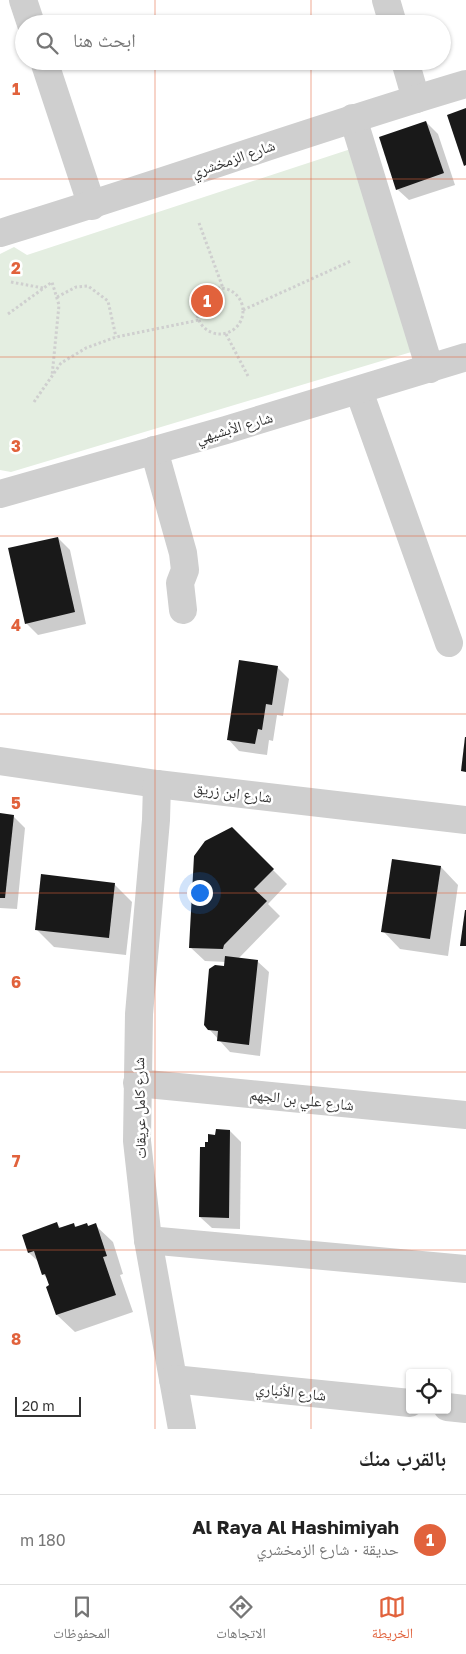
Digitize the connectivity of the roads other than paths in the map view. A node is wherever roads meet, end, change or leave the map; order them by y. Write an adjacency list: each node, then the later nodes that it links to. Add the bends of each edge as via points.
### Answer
1 (23, 0): 3 (street)
2 (386, 0): 4 (street)
3 (28, 15)
4 (391, 15)
5 (47, 70): 10 (street)
6 (408, 70): 8 (street)
7 (466, 84): 8 (street, شارع الزمخشري)
8 (416, 98): 9 (street, شارع الزمخشري)
9 (352, 118): 10 (street, شارع الزمخشري); 13 (street)
10 (92, 206): 11 (street, شارع الزمخشري)
11 (0, 233)
12 (466, 358): 13 (street, شارع الأبشيهي)
13 (430, 369): 14 (street, شارع الأبشيهي)
14 (359, 390): 15 (street, شارع الأبشيهي); 18 (street)
15 (154, 450): 16 (street, شارع الأبشيهي); 17 (street, via 183,553 185,570 180,583)
16 (0, 494)
17 (183, 610)
18 (449, 643)
19 (0, 761): 20 (street, شارع ابن زريق)
20 (157, 784): 21 (street, شارع ابن زريق); 22 (street, شارع كامل عريقات, via 139,1014)
21 (466, 820)
22 (137, 1083): 23 (street, شارع علي بن الجهم); 24 (street, شارع كامل عريقات, via 137,1141)
23 (466, 1115)
24 (148, 1240): 25 (street); 26 (street, شارع كامل عريقات)
25 (466, 1269)
26 (173, 1379): 27 (street, شارع الأنباري); 30 (street, شارع كامل عريقات)
27 (406, 1403)
28 (451, 1407): 29 (street)
29 (466, 1409)
30 (182, 1429)

